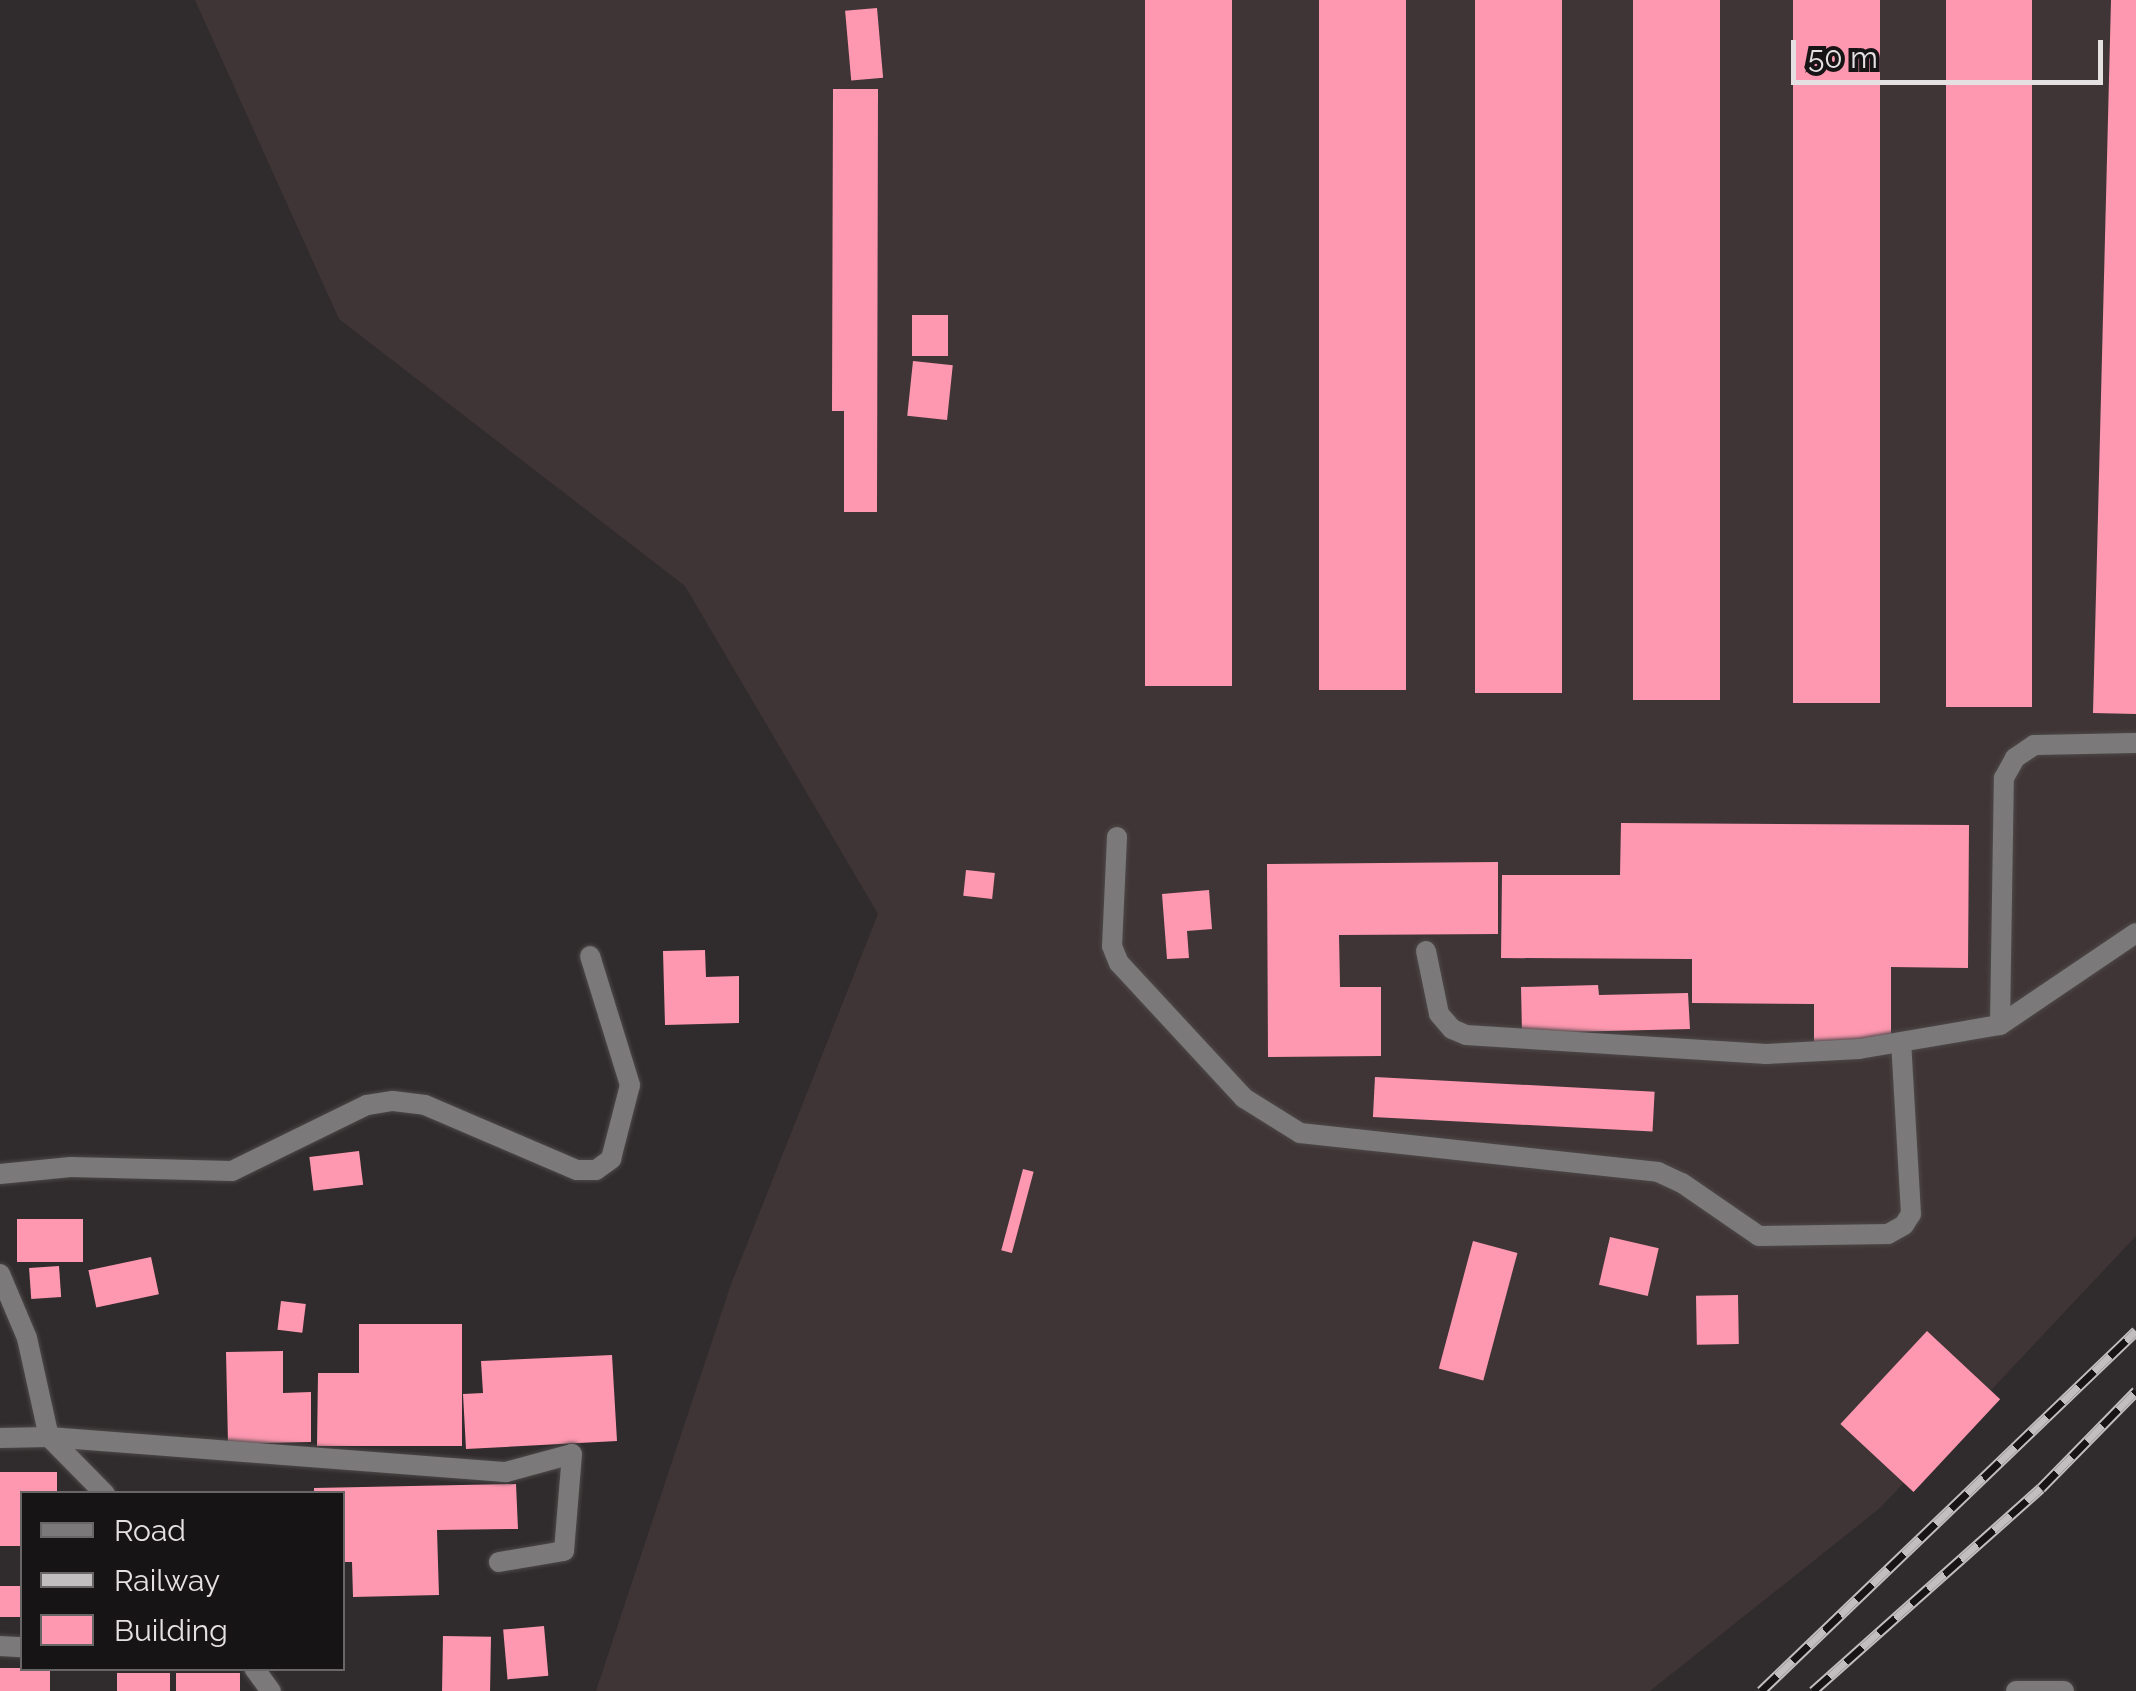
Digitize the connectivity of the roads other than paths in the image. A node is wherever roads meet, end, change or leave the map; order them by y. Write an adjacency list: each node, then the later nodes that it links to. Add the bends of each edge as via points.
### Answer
1 (2136, 742): 6 (street, via 2034,745 2015,758 2004,778)
2 (1117, 836): 7 (street, via 1112,946 1119,963 1244,1098 1300,1133 1658,1172 1759,1236 1888,1234 1911,1214)
3 (2136, 933): 6 (street)
4 (1426, 951): 7 (street, via 1440,1014 1466,1035 1766,1054)
5 (590, 956): 8 (street, via 630,1085 611,1159 596,1170 577,1170 425,1105 393,1101 366,1105 232,1171 71,1166)
6 (2000, 1025): 7 (street)
7 (1901, 1042)
8 (0, 1174)
9 (0, 1274): 11 (street, via 27,1338)
10 (0, 1438): 11 (street)
11 (49, 1438): 12 (street); 13 (street, via 506,1472 572,1454 564,1551)
12 (102, 1491)
13 (499, 1562)
14 (2016, 1691): 15 (street)
15 (2064, 1691)

